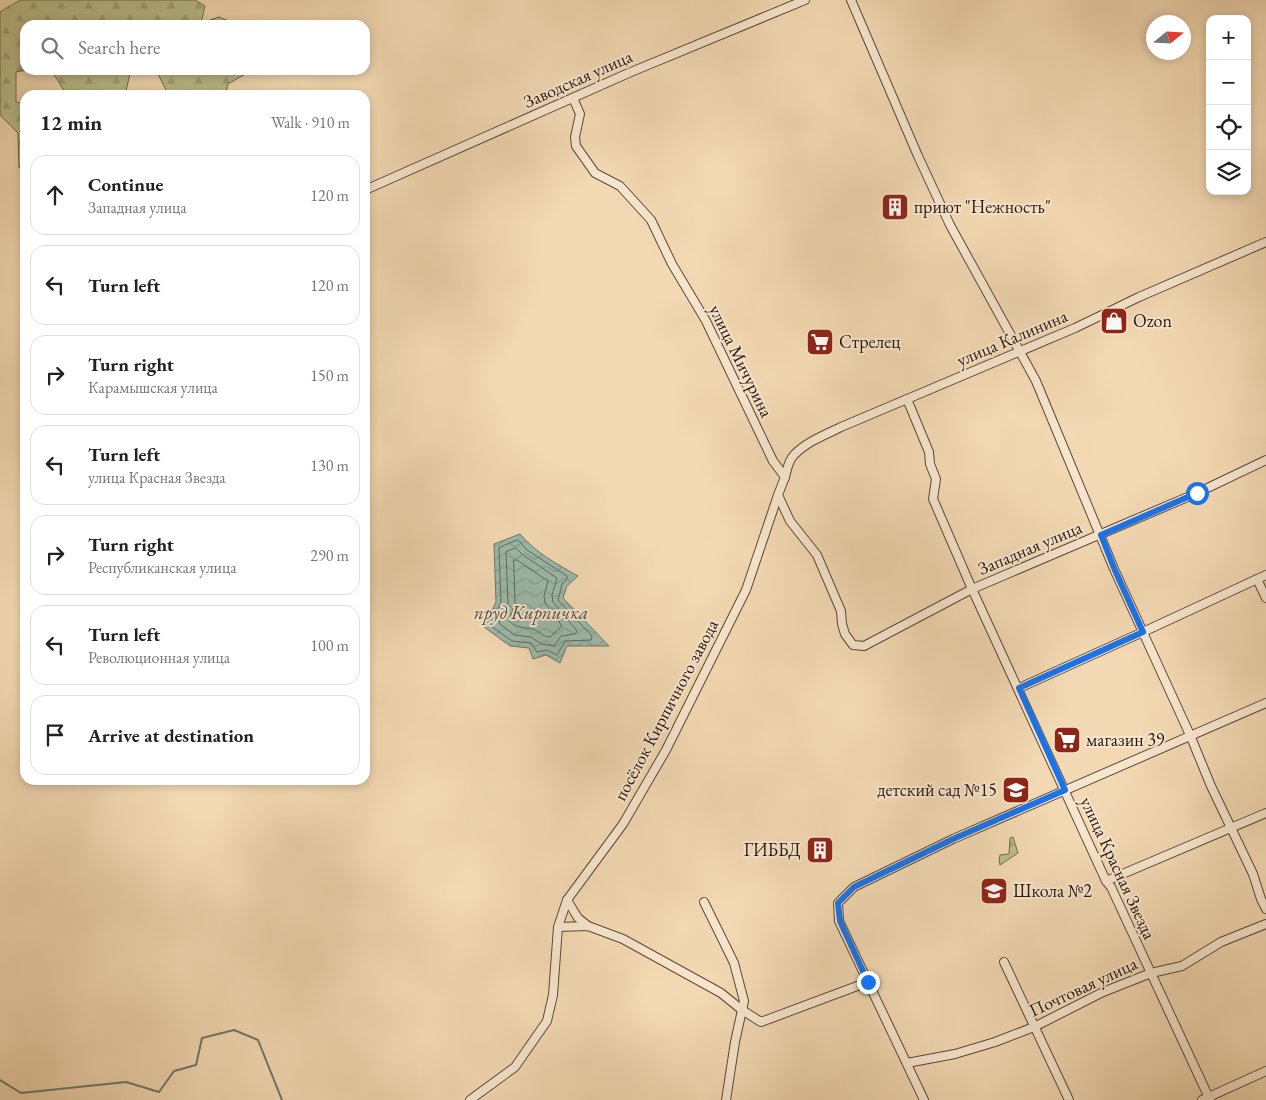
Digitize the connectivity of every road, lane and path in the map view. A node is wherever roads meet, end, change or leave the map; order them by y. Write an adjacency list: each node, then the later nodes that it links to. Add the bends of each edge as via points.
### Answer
1 (805, 0): 3 (street, Заводская улица)
2 (851, 0): 6 (street, via 950,225)
3 (573, 98): 4 (street, Заводская улица); 9 (street, улица Мичурина, via 580,114 576,146 595,173 620,186 651,220 706,322 773,461)
4 (370, 188)
5 (1266, 242): 6 (street, улица Калинина)
6 (1019, 352): 7 (street, улица Калинина); 11 (street, via 1036,381)
7 (906, 399): 9 (street, улица Калинина, via 810,443 793,456); 14 (street, улица Красная Звезда, via 929,452 936,480 934,499)
8 (1266, 460): 11 (street, Западная улица)
9 (785, 477): 10 (street)
10 (778, 495): 14 (street, Западная улица, via 790,521 816,555 841,611 845,634 853,645 864,646); 24 (street, посёлок Кирпичного завода, via 746,590 666,750 623,824)
11 (1101, 535): 14 (street, Западная улица); 16 (street)
12 (1266, 575): 13 (street)
13 (1257, 579): 15 (street); 16 (street)
14 (972, 589): 17 (street, улица Красная Звезда)
15 (1266, 598)
16 (1143, 632): 17 (street); 19 (street)
17 (1019, 688): 20 (street, улица Красная Звезда)
18 (1266, 703): 19 (street)
19 (1190, 736): 20 (street); 22 (street)
20 (1065, 790): 23 (street, улица Красная Звезда); 32 (street, via 854,887 838,903 840,921)
21 (1266, 813): 22 (street)
22 (1230, 829): 23 (street); 26 (street, via 1253,874)
23 (1106, 881): 31 (street, улица Красная Звезда)
24 (568, 900): 28 (street, via 578,918); 29 (street, посёлок Кирпичного завода)
25 (704, 902): 33 (street, via 734,963 744,1000)
26 (1266, 909)
27 (1266, 924): 31 (street, Почтовая улица, via 1221,942 1182,966)
28 (588, 926): 29 (street); 33 (street, via 641,948 721,993)
29 (558, 927): 38 (street, посёлок Кирпичного завода, via 553,995 547,1021 515,1067)
30 (1004, 962): 34 (street)
31 (1151, 973): 34 (street, Почтовая улица, via 1103,992); 37 (street, улица Красная Звезда)
32 (868, 982): 33 (street, via 761,1022); 35 (street)
33 (742, 1010): 39 (street)
34 (1034, 1027): 35 (street, Почтовая улица, via 955,1054); 41 (street)
35 (907, 1063): 40 (street)
36 (1266, 1072): 37 (street)
37 (1207, 1099)
38 (470, 1100)
39 (726, 1100)
40 (924, 1100)
41 (1070, 1100)

